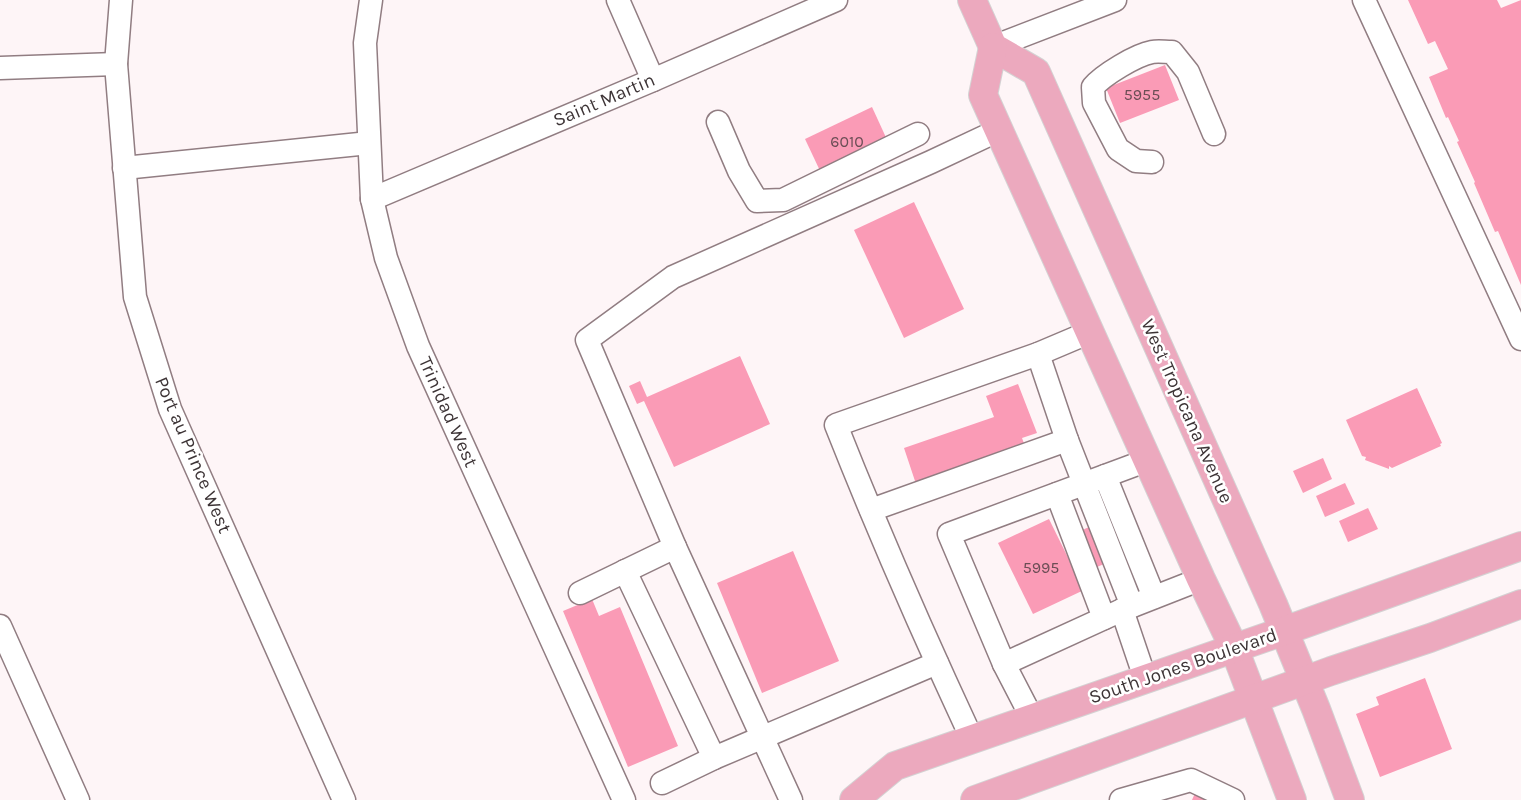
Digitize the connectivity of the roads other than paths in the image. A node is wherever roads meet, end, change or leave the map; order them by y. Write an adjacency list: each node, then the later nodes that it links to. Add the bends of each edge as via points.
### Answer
1 (121, 0): 9 (street, Port au Prince West)
2 (371, 0): 16 (street, Trinidad West, via 365,42)
3 (618, 0): 11 (street)
4 (836, 0): 11 (street, Saint Martin)
5 (972, 0): 8 (main road)
6 (1114, 0): 8 (street)
7 (1364, 0): 21 (street)
8 (993, 46): 13 (main road, via 982,95); 37 (main road, West Tropicana Avenue, via 1036,72)
9 (116, 64): 10 (street); 18 (street, Port au Prince West)
10 (0, 68)
11 (653, 80): 19 (street, Saint Martin)
12 (718, 122): 14 (street, via 738,171 757,201 783,200)
13 (999, 130): 20 (main road); 29 (street, via 673,278 587,340)
14 (918, 134)
15 (1214, 134): 17 (street, via 1188,72 1172,52 1150,52 1100,79 1093,87 1094,103 1118,149 1136,161)
16 (370, 144): 18 (street); 19 (street, Trinidad West)
17 (1152, 162)
18 (124, 168): 51 (street, Port au Prince West, via 135,297 170,409)
19 (372, 199): 52 (street, Trinidad West, via 386,258 418,346)
20 (1090, 332): 22 (street); 24 (main road)
21 (1521, 339)
22 (1038, 354): 23 (street); 27 (street, via 836,425)
23 (1068, 440): 25 (street); 27 (street)
24 (1148, 460): 25 (street); 31 (main road)
25 (1095, 479): 26 (street); 33 (street); 35 (street)
26 (1057, 494): 35 (street); 40 (street, via 949,534)
27 (871, 510): 39 (street)
28 (1521, 546): 37 (main road, South Jones Boulevard)
29 (675, 547): 30 (street); 45 (street)
30 (625, 571): 32 (street); 47 (street)
31 (1201, 579): 33 (street); 38 (main road)
32 (580, 593)
33 (1154, 597): 35 (street)
34 (1521, 604): 42 (main road)
35 (1119, 611): 40 (street); 41 (street)
36 (0, 626): 50 (street)
37 (1284, 630): 38 (main road, South Jones Boulevard); 42 (main road, West Tropicana Avenue)
38 (1234, 648): 41 (main road, South Jones Boulevard); 43 (main road)
39 (937, 663): 45 (street); 46 (street)
40 (1004, 664): 44 (street)
41 (1145, 678): 44 (main road, South Jones Boulevard)
42 (1305, 680): 43 (main road); 59 (main road, West Tropicana Avenue)
43 (1253, 699): 49 (main road); 58 (main road)
44 (1032, 718): 46 (main road, South Jones Boulevard)
45 (764, 738): 47 (street); 53 (street)
46 (972, 739): 54 (main road, South Jones Boulevard, via 895,766)
47 (714, 758): 48 (street)
48 (662, 782)
49 (1013, 794): 55 (main road)
50 (78, 800)
51 (344, 800)
52 (624, 800)
53 (791, 800)
54 (854, 800)
55 (975, 800)
56 (1121, 800): 57 (street, via 1191,780)
57 (1232, 800)
58 (1292, 800)
59 (1350, 800)

